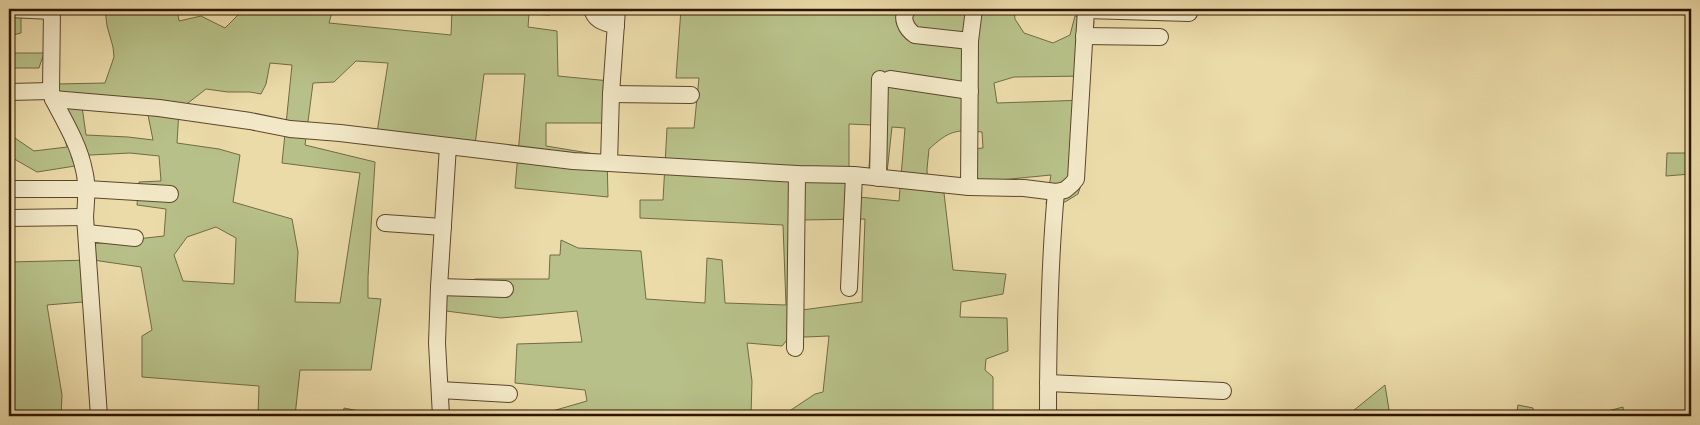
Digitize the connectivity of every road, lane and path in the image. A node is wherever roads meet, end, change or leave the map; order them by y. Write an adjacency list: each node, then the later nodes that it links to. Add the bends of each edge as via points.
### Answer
1 (9, 9): 7 (street)
2 (592, 9): 9 (street, via 598,20)
3 (617, 9): 9 (street)
4 (908, 9): 12 (street, via 904,20 915,35)
5 (974, 9): 12 (street)
6 (1086, 9): 8 (street); 10 (street)
7 (52, 10): 16 (street)
8 (1189, 13)
9 (616, 26): 15 (street)
10 (1084, 36): 11 (street); 26 (street, via 1076,179 1064,190)
11 (1160, 37)
12 (970, 41): 13 (street)
13 (970, 91): 22 (street, via 885,79); 23 (street)
14 (9, 92): 16 (street)
15 (611, 94): 17 (street); 19 (street)
16 (52, 95): 18 (street, via 290,129); 25 (street, via 80,152)
17 (690, 95)
18 (448, 146): 19 (street, via 573,161); 31 (street)
19 (609, 162): 20 (street)
20 (798, 174): 21 (street); 37 (street)
21 (854, 175): 22 (street); 35 (street)
22 (878, 178): 23 (street)
23 (969, 187): 26 (street)
24 (9, 189): 25 (street)
25 (87, 189): 27 (street); 28 (street)
26 (1056, 192): 38 (street, via 1051,250)
27 (170, 194)
28 (85, 216): 29 (street); 32 (street)
29 (9, 218)
30 (385, 223): 31 (street)
31 (443, 227): 34 (street)
32 (87, 233): 33 (street); 42 (street)
33 (135, 238)
34 (439, 287): 36 (street); 39 (street, via 437,343)
35 (849, 288)
36 (506, 289)
37 (795, 348)
38 (1048, 383): 40 (street); 44 (street)
39 (440, 390): 41 (street); 43 (street)
40 (1223, 391)
41 (509, 394)
42 (98, 416)
43 (441, 416)
44 (1048, 416)

